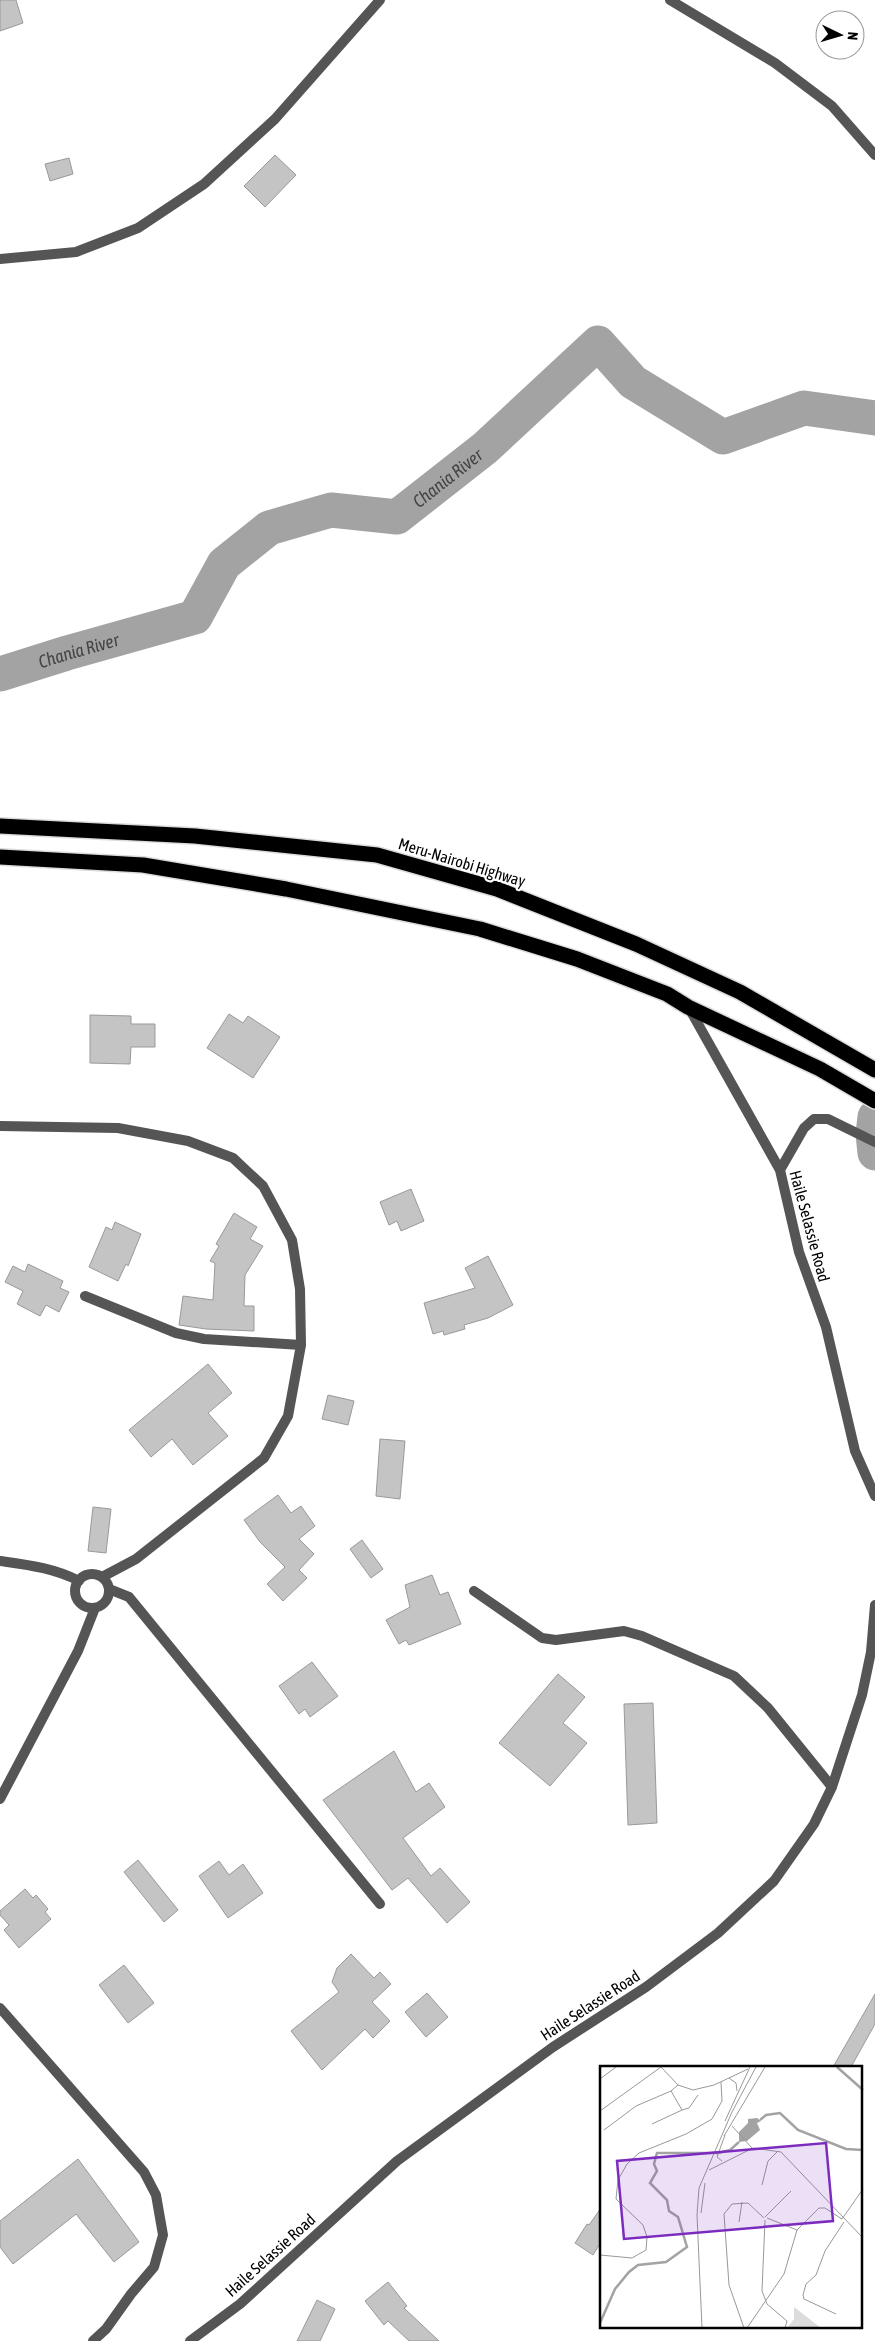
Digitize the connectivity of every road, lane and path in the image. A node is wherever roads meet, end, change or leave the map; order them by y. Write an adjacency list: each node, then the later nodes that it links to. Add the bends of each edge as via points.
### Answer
1 (380, 0): 4 (street, via 275,119 204,184 138,228 76,252)
2 (670, 0): 3 (street, via 775,62 832,106)
3 (875, 155)
4 (0, 259)
5 (0, 826): 8 (highway, Meru-Nairobi Highway, via 194,836 377,854 498,889 636,944 740,992)
6 (0, 857): 7 (highway, via 143,865 286,889 480,929 577,959 667,994)
7 (688, 1007): 9 (highway, via 820,1069); 12 (street, Haile Selassie Road)
8 (875, 1070)
9 (875, 1101)
10 (0, 1126): 14 (street, via 118,1128 188,1141 233,1158 263,1186 292,1240 300,1289)
11 (875, 1142): 12 (street, via 836,1122 822,1119 808,1122)
12 (780, 1170): 15 (street, Haile Selassie Road, via 799,1252 826,1327 855,1451)
13 (85, 1296): 14 (street, via 176,1333 204,1339)
14 (301, 1345): 17 (street, via 288,1416 264,1458 136,1559)
15 (875, 1496)
16 (0, 1561): 18 (street, via 47,1568)
17 (102, 1578): 18 (street, via 90,1574); 19 (street)
18 (79, 1581): 22 (street, via 78,1600 88,1608)
19 (109, 1588): 22 (street, via 106,1601); 25 (street, via 129,1597)
20 (474, 1591): 23 (street, via 542,1638 556,1640 624,1631 734,1676 768,1708)
21 (875, 1605): 23 (street, Haile Selassie Road, via 872,1652 862,1695)
22 (95, 1608): 24 (street, via 78,1651)
23 (832, 1788): 28 (street, Haile Selassie Road, via 814,1824 774,1881 718,1933 646,1987 553,2047 397,2161 240,2304)
24 (0, 1799)
25 (380, 1904)
26 (0, 2008): 27 (street, via 144,2172 156,2195 163,2235 154,2267)
27 (94, 2341)
28 (190, 2341)

